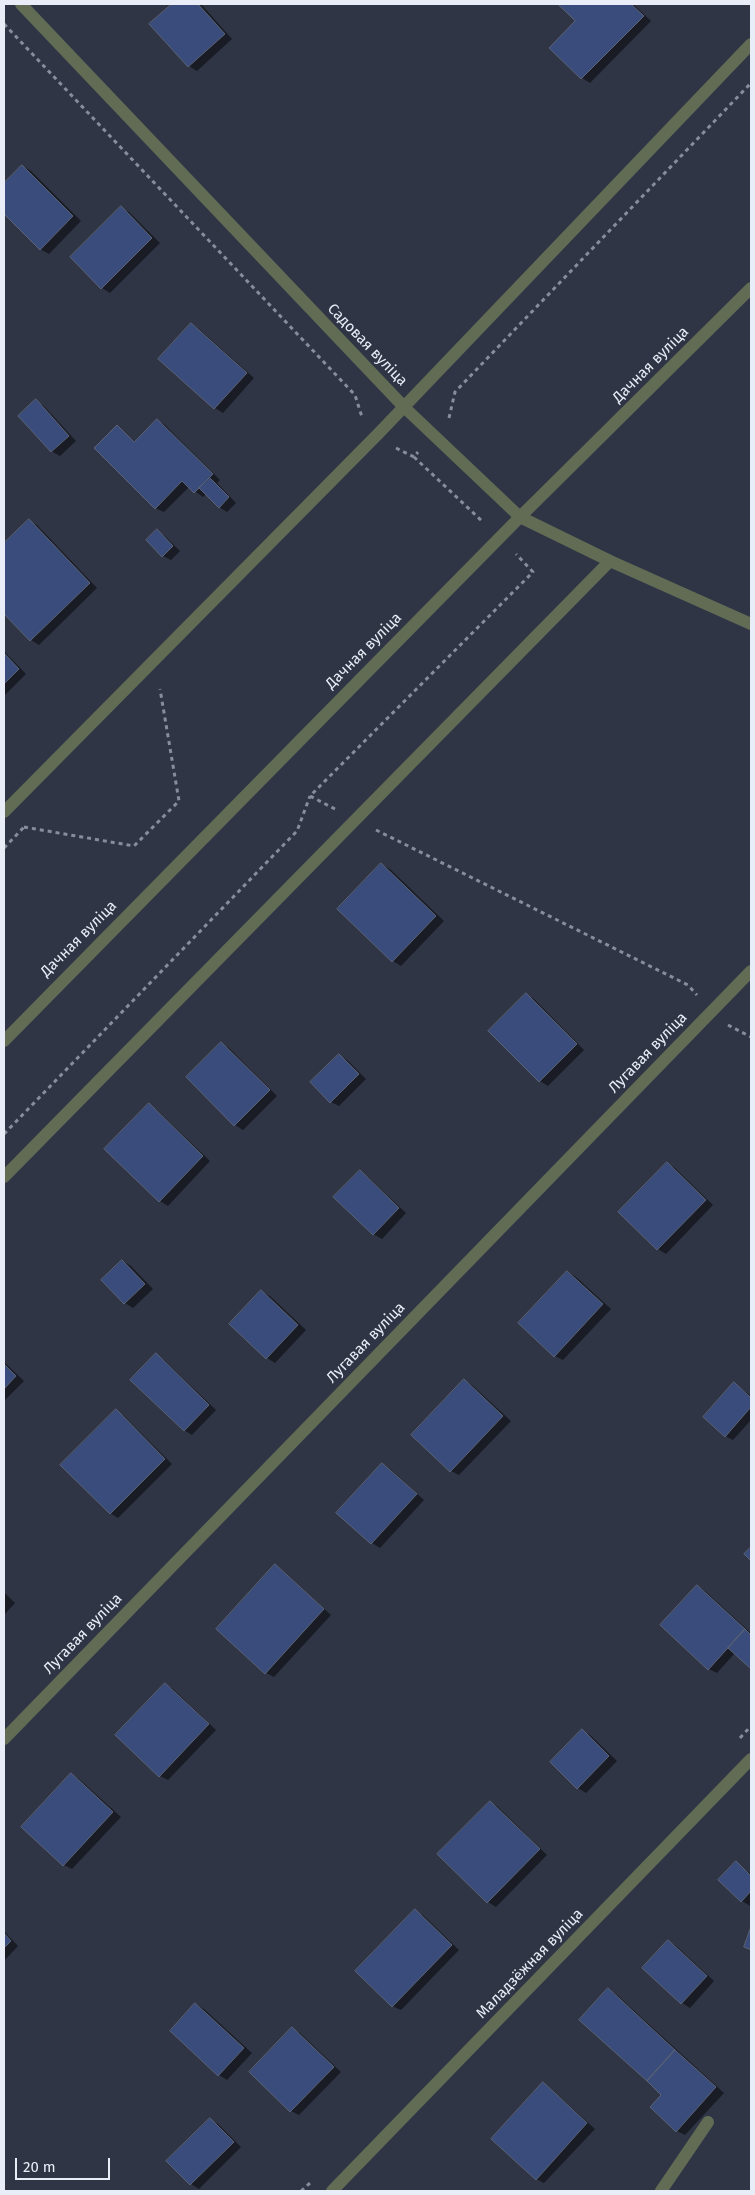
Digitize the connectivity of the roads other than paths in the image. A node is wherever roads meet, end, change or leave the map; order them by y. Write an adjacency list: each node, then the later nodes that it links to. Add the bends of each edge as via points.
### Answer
1 (21, 4): 4 (street, Садовая вуліца)
2 (751, 44): 4 (street)
3 (751, 288): 5 (street, Дачная вуліца)
4 (404, 407): 5 (street, Садовая вуліца); 8 (street)
5 (520, 517): 6 (street, Садовая вуліца); 10 (street, Дачная вуліца)
6 (610, 561): 7 (street, Садовая вуліца); 11 (street)
7 (751, 624)
8 (4, 812)
9 (751, 971): 12 (street, Лугавая вуліца)
10 (4, 1040)
11 (4, 1177)
12 (4, 1738)
13 (751, 1759): 15 (street, Маладзёжная вуліца)
14 (708, 2122): 16 (street)
15 (332, 2191)
16 (662, 2191)

